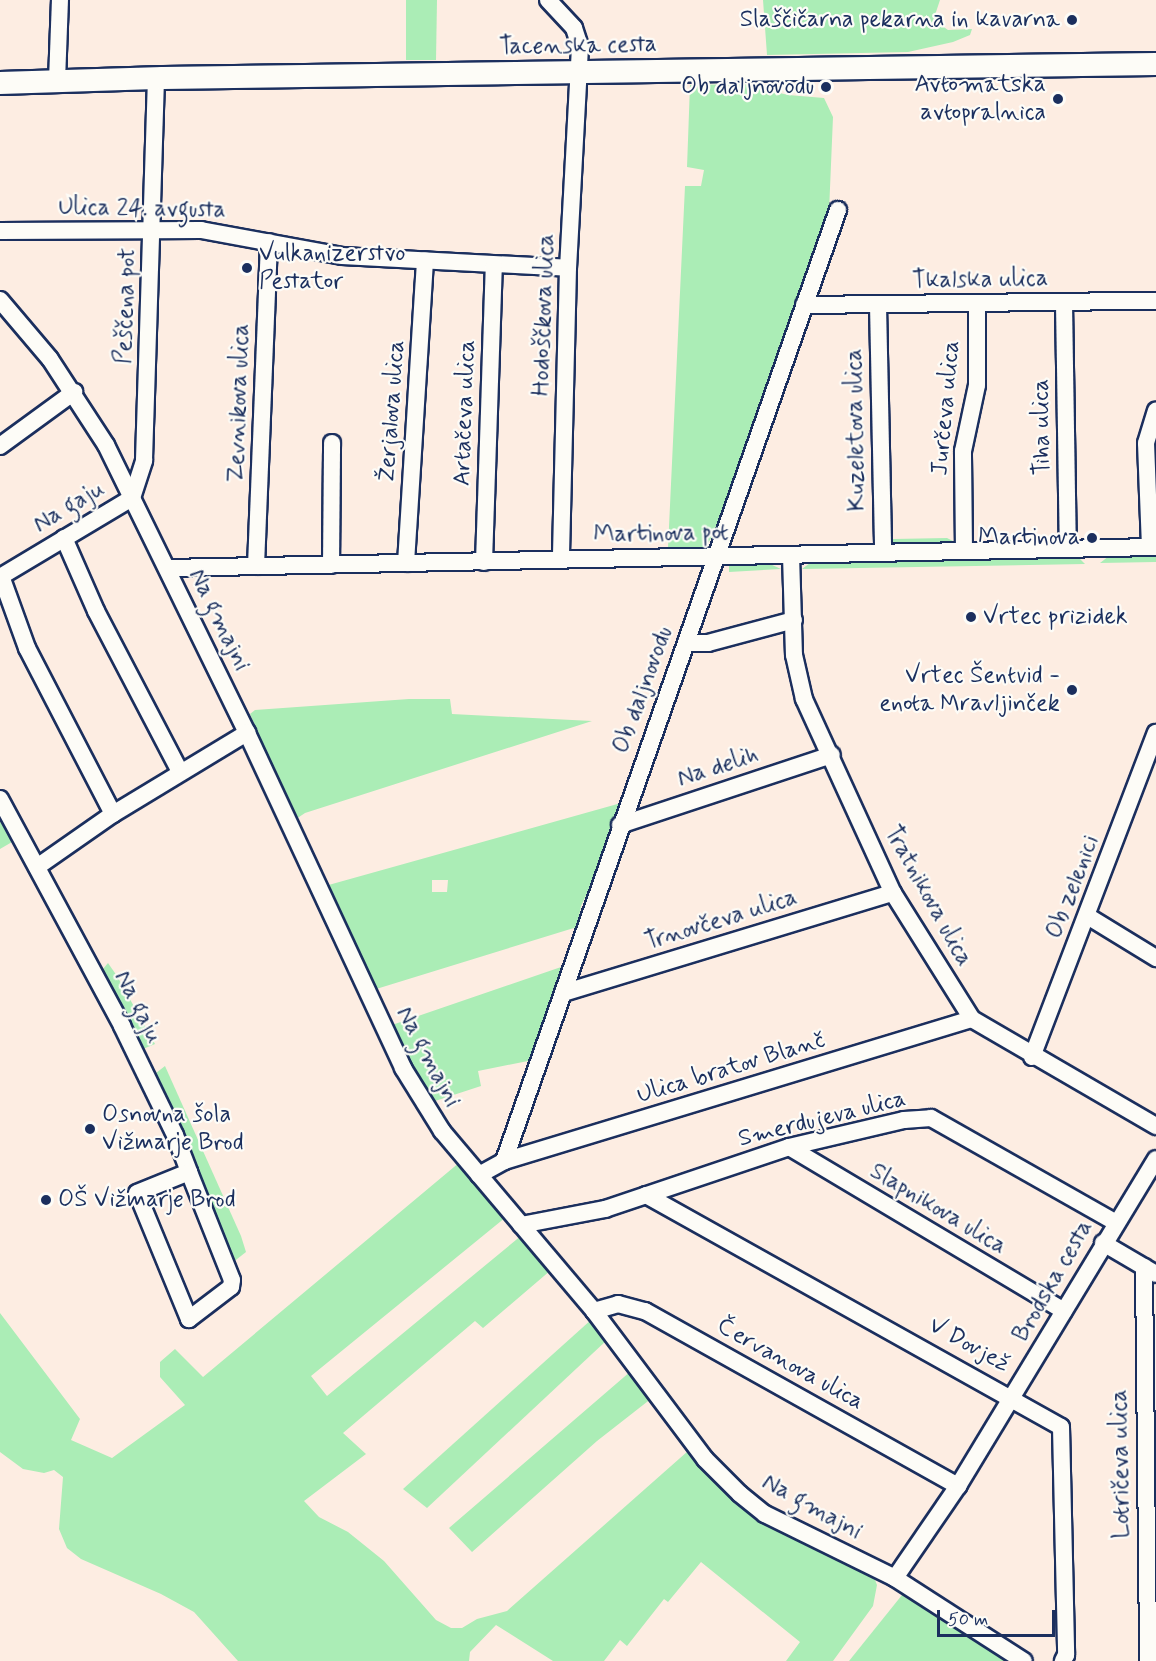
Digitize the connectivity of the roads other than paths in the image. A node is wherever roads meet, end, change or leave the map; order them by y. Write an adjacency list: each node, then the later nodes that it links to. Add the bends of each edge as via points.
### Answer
1 (60, 0): 6 (street)
2 (548, 0): 4 (street, Hodoščkova ulica, via 577,34)
3 (1156, 64): 4 (main road, Tacenska cesta)
4 (579, 73): 5 (main road, Tacenska cesta); 14 (street, Hodoščkova ulica)
5 (156, 78): 6 (main road, Tacenska cesta); 10 (street, Peščena pot)
6 (57, 81): 7 (main road, Tacenska cesta)
7 (0, 83)
8 (838, 210): 18 (street, Ob daljnovodu)
9 (0, 231): 10 (street, Ulica 24. avgusta)
10 (153, 231): 11 (street, Ulica 24. avgusta, via 201,230); 25 (street, Peščena pot, via 144,460)
11 (269, 242): 12 (street, Ulica 24. avgusta, via 342,256); 37 (street, Zevnikova ulica)
12 (425, 261): 13 (street, Ulica 24. avgusta); 35 (street, Žerjalova ulica)
13 (494, 266): 14 (street, Ulica 24. avgusta); 34 (street, Artačeva ulica)
14 (568, 268): 33 (street, Hodoščkova ulica)
15 (0, 300): 21 (street, Na gmajni)
16 (1156, 302): 17 (street, Tkalska ulica)
17 (1064, 303): 20 (street, Tkalska ulica); 28 (street, Tiha ulica)
18 (804, 305): 19 (street, Tkalska ulica); 32 (street, Ob daljnovodu)
19 (878, 305): 20 (street, Tkalska ulica); 30 (street, Kuzeletova ulica)
20 (976, 306): 29 (street, Jurčeva ulica, via 977,385 963,451)
21 (75, 392): 24 (street); 25 (street, Na gmajni)
22 (1156, 411): 27 (street, via 1146,443)
23 (332, 443): 36 (street)
24 (0, 446)
25 (132, 498): 26 (street, Na gaju); 38 (street, Na gmajni)
26 (64, 538): 39 (street, Na gaju); 45 (street, via 96,611)
27 (1153, 547): 28 (street, Martinova pot)
28 (1068, 549): 29 (street, Martinova pot)
29 (964, 551): 30 (street, Martinova pot)
30 (883, 553): 31 (street, Martinova pot)
31 (791, 555): 32 (street, Martinova pot); 40 (street, Tratnikova ulica)
32 (715, 557): 33 (street, Martinova pot); 41 (street, Ob daljnovodu)
33 (561, 560): 34 (street, Martinova pot)
34 (484, 562): 35 (street, Martinova pot)
35 (406, 563): 36 (street, Martinova pot)
36 (331, 565): 37 (street, Martinova pot)
37 (256, 566): 38 (street, Martinova pot)
38 (168, 568): 42 (street, Na gmajni)
39 (0, 576): 47 (street, Na gaju, via 27,648)
40 (794, 620): 41 (street, via 708,643); 44 (street, Tratnikova ulica, via 794,655 804,699)
41 (686, 643): 48 (street, Ob daljnovodu)
42 (247, 733): 45 (street); 61 (street, Na gmajni, via 403,1068 442,1131)
43 (1154, 743): 51 (street, Ob zelenici)
44 (832, 755): 48 (street, Na delih); 50 (street, Tratnikova ulica)
45 (180, 772): 47 (street)
46 (0, 799): 49 (street, Na gaju)
47 (113, 814): 49 (street)
48 (620, 825): 53 (street, Ob daljnovodu)
49 (37, 867): 60 (street, Na gaju, via 122,1026)
50 (893, 893): 53 (street, Trnovčeva ulica); 54 (street, Tratnikova ulica)
51 (1089, 917): 52 (street); 55 (street, Ob zelenici)
52 (1156, 958)
53 (563, 993): 59 (street, Ob daljnovodu)
54 (972, 1019): 55 (street, Tratnikova ulica); 59 (street, Ulica bratov Blanč)
55 (1032, 1057): 56 (street, Tratnikova ulica)
56 (1156, 1126)
57 (789, 1147): 62 (street, Smerdujeva ulica); 63 (street, Smerdujeva ulica, via 904,1120 931,1118); 68 (street, Slapnikova ulica)
58 (1156, 1159): 63 (street, Brodska cesta)
59 (504, 1161): 61 (street)
60 (189, 1172): 60 (street, Na gaju, via 137,1193 189,1319 231,1287 232,1280)
61 (479, 1175): 64 (street, Na gmajni)
62 (646, 1194): 64 (street, Smerdujeva ulica, via 605,1209); 69 (street, V Dovjež)
63 (1115, 1222): 65 (street, Brodska cesta)
64 (521, 1224): 67 (street, Na gmajni)
65 (1103, 1243): 66 (street); 68 (street, Brodska cesta)
66 (1150, 1270): 74 (street, Lotričeva ulica)
67 (594, 1311): 70 (street, Červanova ulica, via 618,1304 638,1308); 71 (street, Na gmajni, via 705,1460 740,1494 765,1514)
68 (1064, 1311): 69 (street, Brodska cesta)
69 (1014, 1398): 70 (street, Brodska cesta); 73 (street, V Dovjež, via 1061,1427 1066,1655)
70 (958, 1486): 71 (street, Brodska cesta)
71 (895, 1578): 72 (street, Na gmajni)
72 (1024, 1661)
73 (1063, 1661)
74 (1148, 1661)

